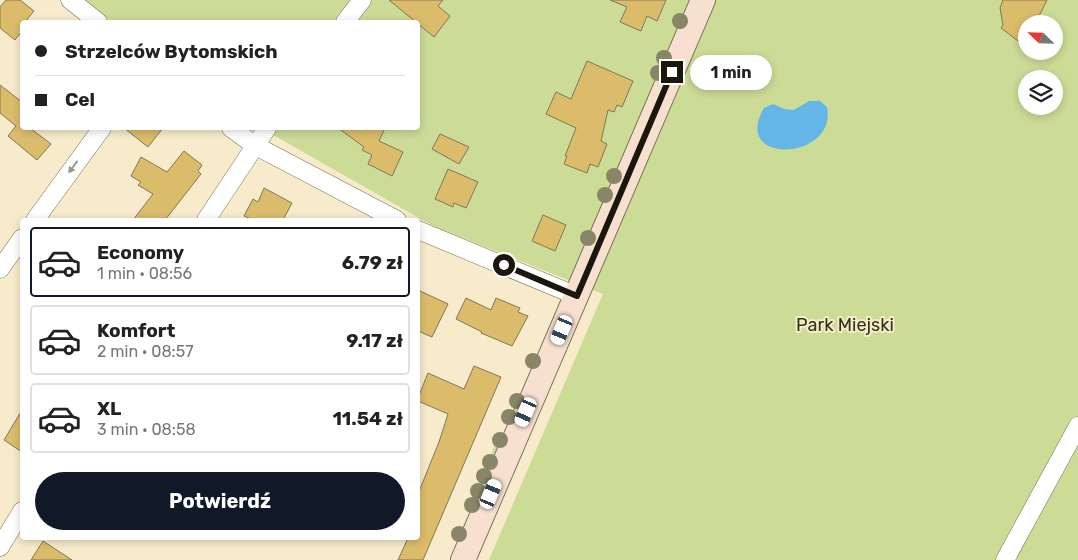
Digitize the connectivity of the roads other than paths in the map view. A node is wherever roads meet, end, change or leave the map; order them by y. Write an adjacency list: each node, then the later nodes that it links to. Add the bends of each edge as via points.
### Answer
1 (70, 0): 4 (street)
2 (362, 0): 5 (street)
3 (703, 0): 16 (street)
4 (95, 20)
5 (347, 20)
6 (101, 130): 10 (street, one-way to 10)
7 (234, 130): 9 (street)
8 (265, 130): 9 (street)
9 (254, 145): 11 (street); 12 (street)
10 (36, 218)
11 (207, 218)
12 (393, 218)
13 (420, 231): 16 (street)
14 (20, 241): 15 (street)
15 (0, 269)
16 (577, 296): 20 (street)
17 (1078, 426): 21 (street)
18 (20, 514): 19 (street)
19 (0, 547)
20 (463, 560)
21 (1005, 560)

